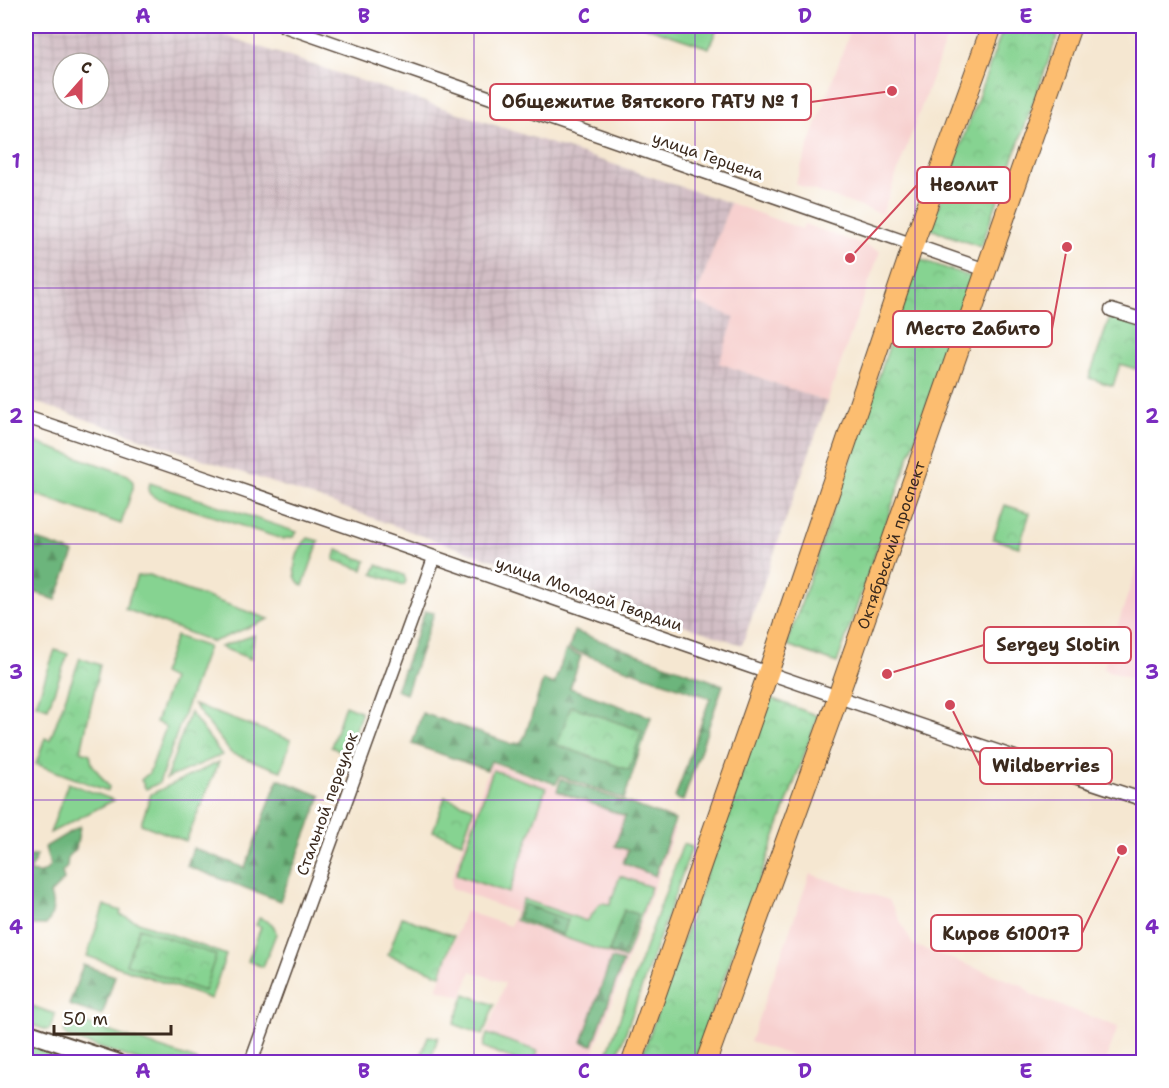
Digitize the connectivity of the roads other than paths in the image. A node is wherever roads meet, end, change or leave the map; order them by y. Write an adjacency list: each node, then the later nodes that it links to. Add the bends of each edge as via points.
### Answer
1 (284, 26): 4 (street, улица Герцена)
2 (992, 26): 4 (main road)
3 (1071, 26): 5 (main road, Октябрьский проспект)
4 (913, 245): 5 (street, улица Герцена); 10 (main road)
5 (986, 270): 11 (main road, Октябрьский проспект)
6 (1111, 310): 7 (street)
7 (1143, 320)
8 (26, 417): 9 (street, улица Молодой Гвардии)
9 (434, 558): 10 (street, улица Молодой Гвардии); 15 (street, Стальной переулок)
10 (768, 672): 11 (street, улица Молодой Гвардии); 16 (main road)
11 (837, 698): 12 (street, улица Молодой Гвардии); 17 (main road, Октябрьский проспект)
12 (1143, 800)
13 (26, 1032): 14 (street)
14 (116, 1062)
15 (251, 1062)
16 (632, 1062)
17 (706, 1062)

